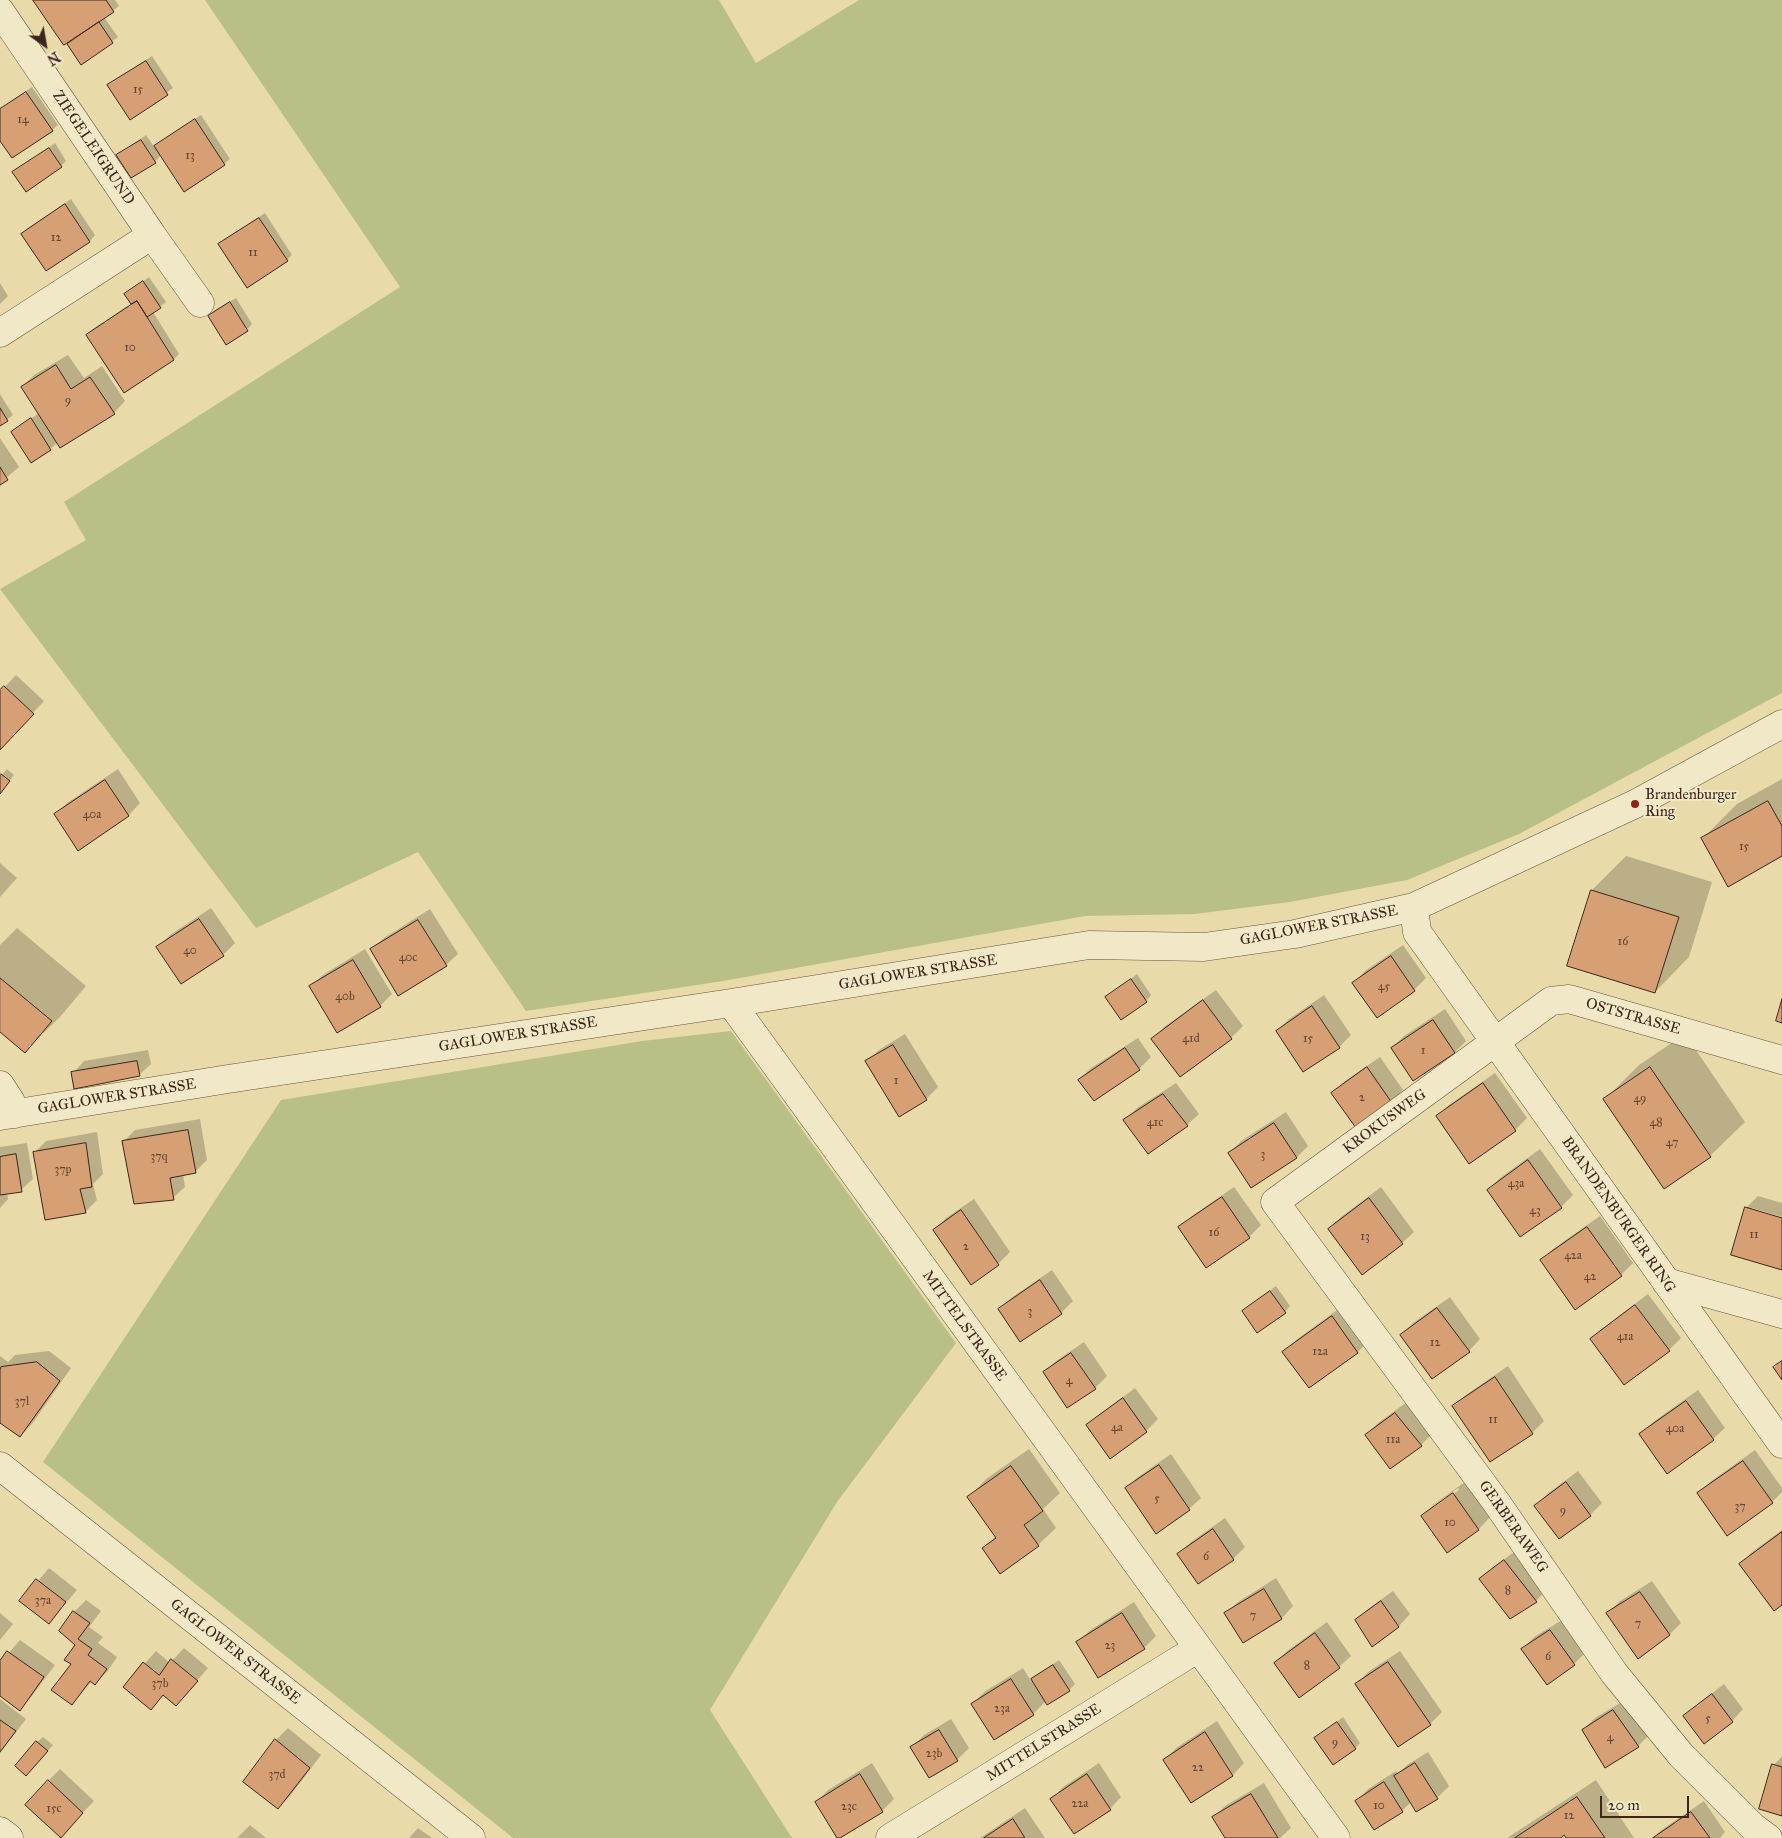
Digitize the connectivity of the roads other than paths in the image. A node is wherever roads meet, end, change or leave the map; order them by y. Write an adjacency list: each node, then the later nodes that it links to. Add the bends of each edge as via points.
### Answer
1 (0, 11): 2 (street, ZIEGELEIGRUND)
2 (152, 235): 3 (street, ZIEGELEIGRUND); 4 (street)
3 (200, 303)
4 (0, 333)
5 (1782, 724): 6 (street, GAGLOWER STRASSE, via 1635,804)
6 (1414, 907): 7 (street, GAGLOWER STRASSE, via 1295,934 1204,947 1090,945); 8 (street, BRANDENBURGER RING, via 1417,932)
7 (731, 1003): 11 (street, GAGLOWER STRASSE); 17 (street, MITTELSTRASSE)
8 (1496, 1043): 9 (street, OSTSTRASSE, via 1551,1001 1569,999); 12 (street, KROKUSWEG); 13 (street, BRANDENBURGER RING)
9 (1782, 1060)
10 (0, 1085): 11 (street, GAGLOWER STRASSE, via 11,1102)
11 (7, 1115)
12 (1274, 1202): 23 (street, GERBERAWEG, via 1496,1502 1614,1673 1681,1755)
13 (1666, 1282): 14 (street); 15 (street, BRANDENBURGER RING)
14 (1782, 1314)
15 (1782, 1444)
16 (0, 1466): 20 (street, GAGLOWER STRASSE)
17 (1197, 1649): 21 (street, MITTELSTRASSE); 22 (street, MITTELSTRASSE)
18 (0, 1831): 19 (street)
19 (9, 1838)
20 (470, 1838)
21 (890, 1838)
22 (1336, 1838)
23 (1768, 1838)

